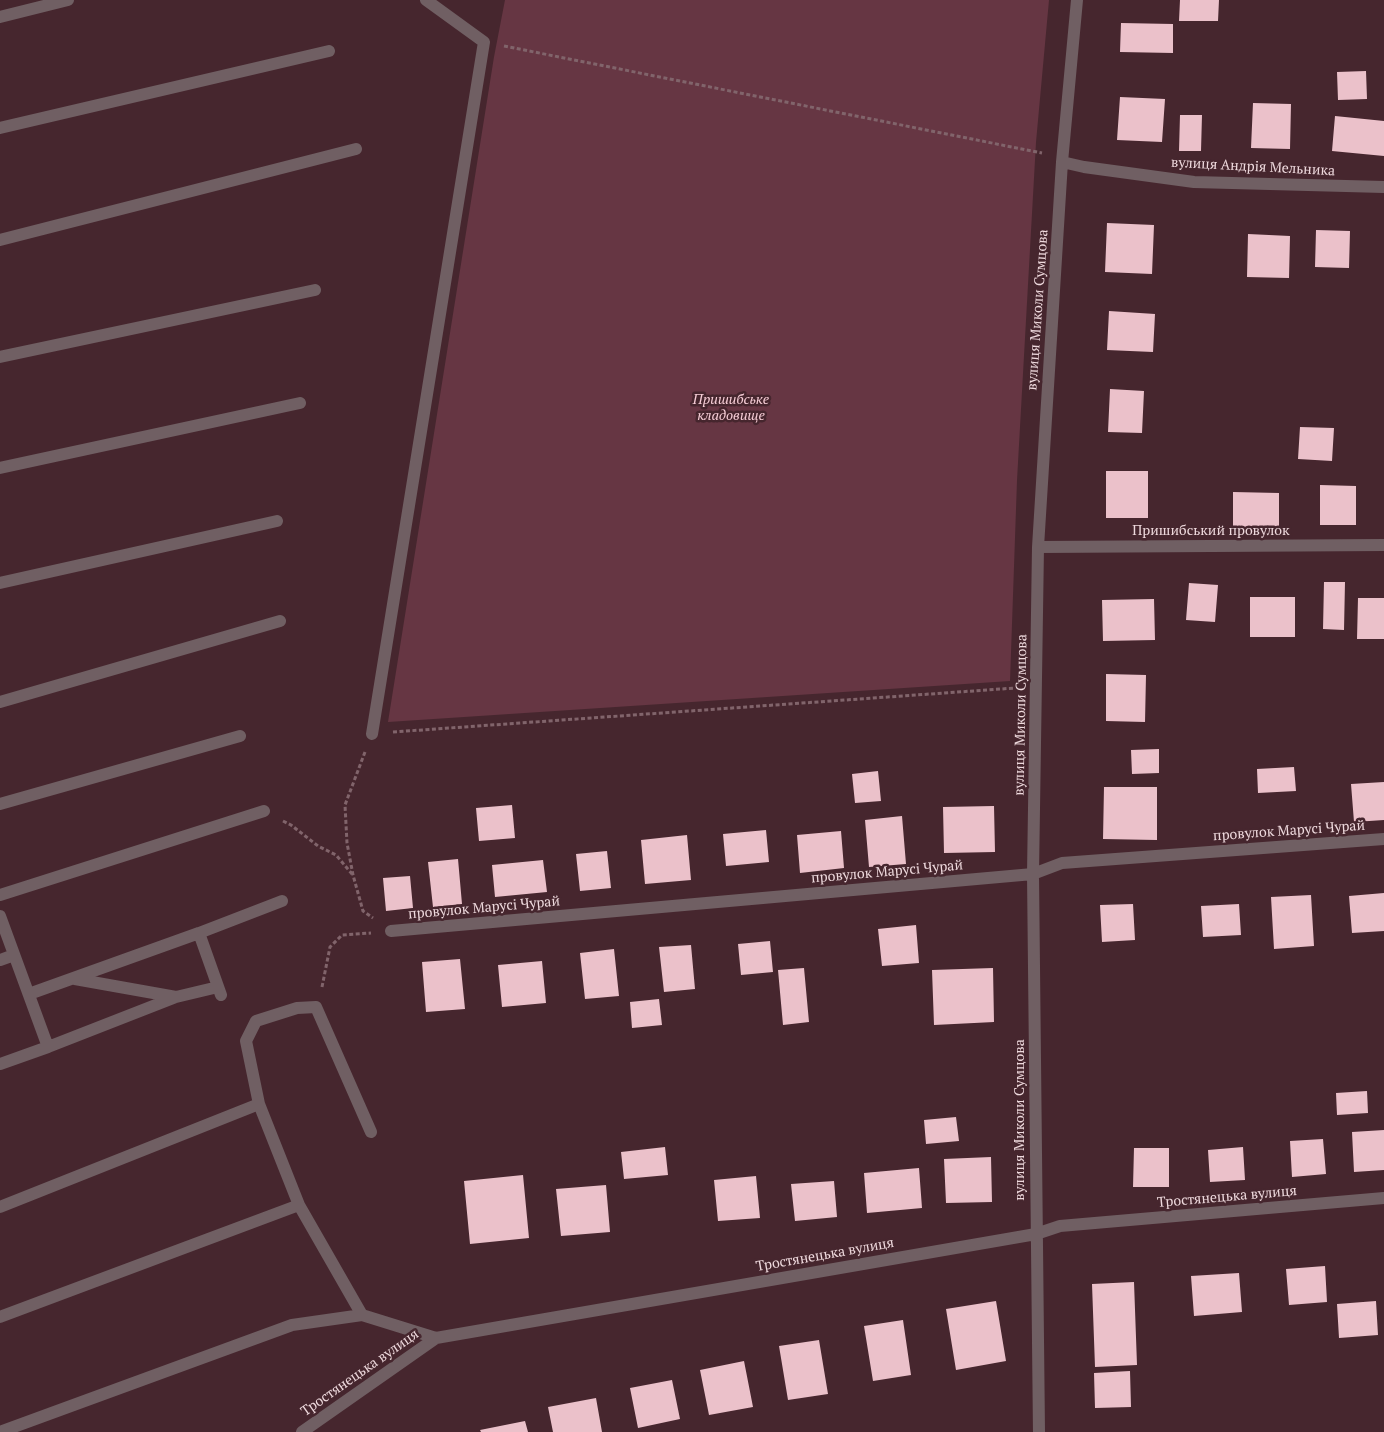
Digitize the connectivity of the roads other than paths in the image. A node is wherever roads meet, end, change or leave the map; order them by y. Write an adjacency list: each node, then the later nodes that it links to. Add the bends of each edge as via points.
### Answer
1 (68, 0): 4 (street)
2 (426, 0): 21 (street, via 484,42)
3 (1077, 0): 8 (street, вулиця Миколи Сумцова)
4 (0, 17)
5 (329, 51): 6 (street)
6 (0, 128)
7 (356, 149): 10 (street)
8 (1062, 162): 9 (street, вулиця Андрія Мельника, via 1194,182); 17 (street, вулиця Миколи Сумцова)
9 (1384, 187)
10 (0, 240)
11 (315, 290): 12 (street)
12 (0, 358)
13 (300, 403): 14 (street)
14 (0, 468)
15 (277, 521): 18 (street)
16 (1384, 545): 17 (street, Пришибський провулок)
17 (1038, 547): 26 (street, вулиця Миколи Сумцова)
18 (0, 583)
19 (280, 621): 20 (street)
20 (0, 702)
21 (372, 734)
22 (240, 736): 23 (street)
23 (0, 804)
24 (264, 811): 27 (street)
25 (1384, 839): 26 (street, провулок Марусі Чурай, via 1062,864)
26 (1033, 874): 30 (street, провулок Марусі Чурай); 44 (street, вулиця Миколи Сумцова)
27 (0, 896)
28 (282, 901): 31 (street)
29 (0, 916): 32 (street)
30 (391, 931)
31 (198, 933): 34 (street); 36 (street, via 220,991)
32 (14, 955): 33 (street); 35 (street)
33 (0, 960)
34 (73, 978): 35 (street); 36 (street)
35 (29, 994): 37 (street)
36 (176, 997): 37 (street)
37 (48, 1047): 38 (street)
38 (0, 1064)
39 (259, 1104): 40 (street, via 246,1041 256,1021 297,1008 316,1007); 42 (street); 43 (street)
40 (371, 1132)
41 (1384, 1198): 44 (street, Тростянецька вулиця, via 1060,1226)
42 (298, 1205): 45 (street); 46 (street)
43 (0, 1207)
44 (1036, 1234): 47 (street, Тростянецька вулиця); 50 (street, вулиця Миколи Сумцова)
45 (362, 1315): 47 (street); 48 (street, via 292,1325)
46 (0, 1317)
47 (436, 1338): 49 (street, Тростянецька вулиця)
48 (0, 1432)
49 (302, 1432)
50 (1039, 1432)

